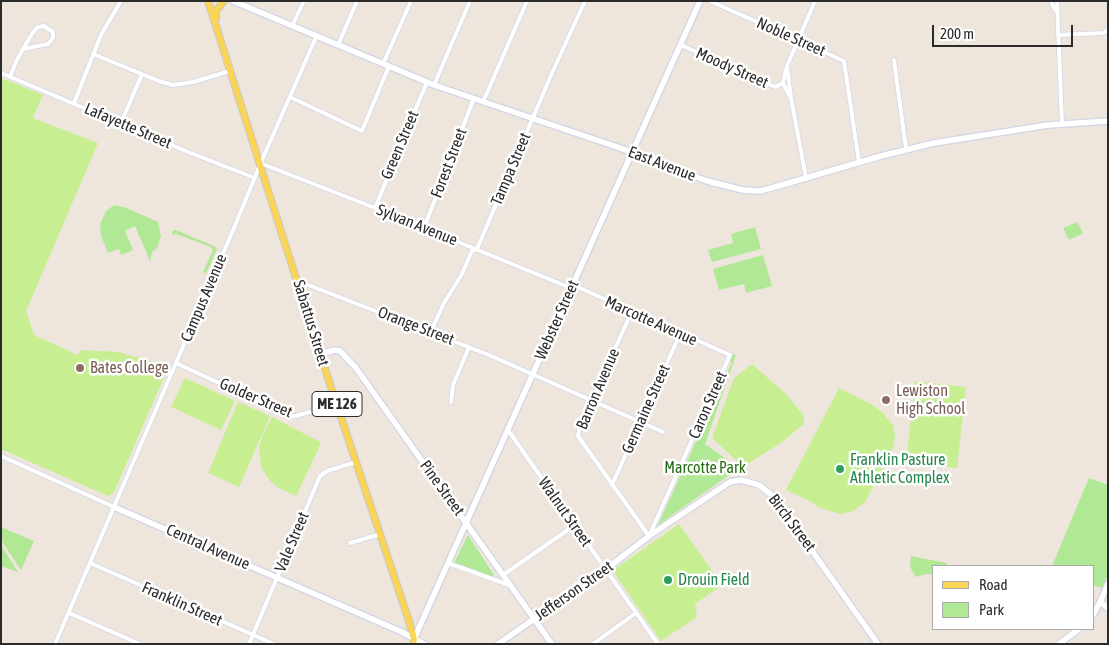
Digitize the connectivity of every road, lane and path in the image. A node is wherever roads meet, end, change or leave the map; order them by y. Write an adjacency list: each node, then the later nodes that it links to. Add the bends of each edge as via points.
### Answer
1 (121, 1): 26 (street)
2 (208, 1): 17 (main road, Sabattus Street / ME 126)
3 (224, 1): 17 (main road, via 216,11)
4 (233, 1): 18 (street, East Avenue)
5 (304, 1): 18 (street)
6 (357, 1): 23 (street)
7 (411, 1): 28 (street)
8 (470, 1): 34 (street, Green Street)
9 (527, 1): 39 (street)
10 (585, 1): 41 (street, Tampa Street)
11 (700, 1): 24 (street, Webster Street)
12 (710, 1): 22 (street, Noble Street)
13 (815, 1): 22 (street)
14 (1051, 1): 16 (street)
15 (1057, 1): 16 (street)
16 (1056, 14): 20 (street)
17 (216, 24): 30 (main road, Sabattus Street / ME 126)
18 (292, 26): 21 (street, East Avenue)
19 (1107, 31): 20 (street)
20 (1058, 35): 44 (street)
21 (317, 36): 23 (street, East Avenue); 36 (street, Campus Avenue)
22 (798, 40): 29 (street); 47 (street, Noble Street, via 844,61)
23 (338, 45): 28 (street, East Avenue)
24 (681, 45): 35 (street, Moody Street, via 775,87); 46 (street, Webster Street)
25 (23, 49): 25 (street, via 50,43 51,30 38,27); 33 (street)
26 (93, 54): 32 (street); 40 (street)
27 (894, 60): 45 (street)
28 (386, 65): 34 (street, East Avenue); 36 (street, via 362,131)
29 (787, 66): 35 (street); 38 (street)
30 (230, 71): 32 (street, via 173,85); 48 (main road, Sabattus Street / ME 126)
31 (1, 73): 33 (street, Lafayette Street)
32 (142, 74): 43 (street)
33 (10, 77): 40 (street, Lafayette Street)
34 (430, 83): 37 (street, East Avenue); 51 (street, Green Street)
35 (783, 83): 38 (street)
36 (290, 97): 48 (street, Campus Avenue)
37 (474, 98): 39 (street, East Avenue); 52 (street, Forest Street)
38 (791, 98): 50 (street)
39 (483, 102): 41 (street, East Avenue)
40 (74, 103): 43 (street, Lafayette Street)
41 (533, 119): 46 (street, East Avenue); 53 (street, Tampa Street)
42 (1108, 121): 44 (street, East Avenue)
43 (121, 123): 49 (street, Lafayette Street)
44 (1062, 123): 45 (street, East Avenue)
45 (906, 149): 47 (street, East Avenue)
46 (632, 152): 50 (street, East Avenue, via 707,181 743,190 760,191); 55 (street, Webster Street)
47 (858, 162): 50 (street, East Avenue)
48 (260, 163): 49 (street, Campus Avenue); 51 (street, Sylvan Avenue); 54 (main road, Sabattus Street / ME 126)
49 (255, 178): 62 (street, Campus Avenue)
50 (806, 178)
51 (375, 208): 52 (street, Sylvan Avenue)
52 (424, 228): 53 (street, Sylvan Avenue)
53 (477, 249): 55 (street, Sylvan Avenue, via 566,286); 57 (street, Tampa Street, via 472,252)
54 (298, 281): 57 (street, Orange Street); 60 (main road, Sabattus Street / ME 126)
55 (573, 285): 56 (street, Marcotte Avenue); 63 (street, Webster Street)
56 (632, 311): 58 (street, Marcotte Avenue); 64 (street, Barron Avenue)
57 (431, 332): 59 (street, Orange Street)
58 (680, 334): 61 (street, Marcotte Avenue); 67 (street, Germaine Street)
59 (469, 347): 63 (street, Orange Street); 65 (street, via 453,385)
60 (320, 354): 66 (main road, Sabattus Street / ME 126); 74 (street, Pine Street, via 335,350 345,355)
61 (730, 355): 77 (street, Caron Street)
62 (176, 363): 66 (street, Golder Street, via 290,416); 73 (street, Campus Avenue)
63 (533, 374): 64 (street, Orange Street); 68 (street, Webster Street)
64 (592, 400): 67 (street, Orange Street); 72 (street, Barron Avenue, via 578,436)
65 (451, 402)
66 (337, 404): 71 (main road, Sabattus Street / ME 126)
67 (641, 422): 69 (street, Orange Street); 72 (street, Germaine Street)
68 (508, 430): 74 (street, Webster Street); 75 (street, Walnut Street)
69 (663, 432)
70 (1, 456): 73 (street, Central Avenue)
71 (356, 462): 76 (main road, Sabattus Street / ME 126); 83 (street, Vale Street, via 320,476)
72 (612, 485): 77 (street, Barron Avenue)
73 (114, 506): 79 (street, Campus Avenue); 83 (street, Central Avenue)
74 (466, 522): 80 (street, Webster Street); 82 (street, Pine Street)
75 (575, 525): 81 (street, Walnut Street); 82 (street)
76 (381, 534): 78 (street); 94 (main road, Sabattus Street / ME 126)
77 (649, 536): 81 (street, Jefferson Street); 95 (street, Birch Street, via 730,482 741,480 759,485 779,502)
78 (350, 543)
79 (90, 563): 88 (street, Campus Avenue); 93 (street, Franklin Street)
80 (448, 563): 85 (street); 94 (street, Webster Street)
81 (605, 570): 89 (street, Walnut Street); 91 (street, Jefferson Street)
82 (504, 575): 85 (street, Pine Street)
83 (278, 578): 93 (street, Vale Street); 94 (street, Central Avenue)
84 (1108, 584): 86 (street)
85 (512, 586): 91 (street, Pine Street)
86 (1100, 602): 87 (street); 90 (street)
87 (1108, 608)
88 (69, 613): 96 (street, Campus Avenue); 97 (street)
89 (636, 613): 103 (street); 104 (street, Walnut Street)
90 (1094, 613)
91 (535, 619): 101 (street, Jefferson Street); 102 (street, Pine Street)
92 (1078, 630): 105 (street)
93 (253, 635): 98 (street, Vale Street); 99 (street, Franklin Street)
94 (414, 641): 100 (street, Central Avenue)
95 (876, 643)
96 (55, 644)
97 (140, 644)
98 (249, 644)
99 (274, 644)
100 (424, 644)
101 (498, 644)
102 (552, 644)
103 (592, 644)
104 (658, 644)
105 (1059, 644)

